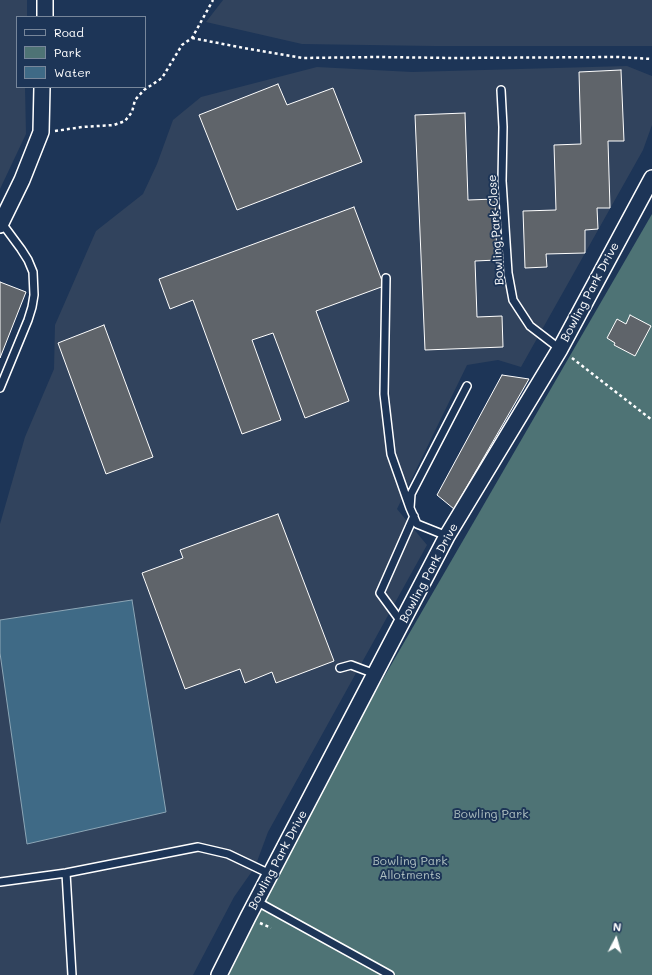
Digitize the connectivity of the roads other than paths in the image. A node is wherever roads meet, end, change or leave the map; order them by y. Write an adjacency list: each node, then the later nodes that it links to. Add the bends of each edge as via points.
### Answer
1 (45, 0): 2 (street)
2 (45, 16)
3 (42, 88): 6 (street, via 40,132 22,180)
4 (501, 90): 8 (lane, Bowling Park Close, via 503,189 508,273 513,300 530,326)
5 (652, 178): 8 (street, Bowling Park Drive)
6 (1, 224): 10 (lane, via 28,260 33,272 34,295 28,320)
7 (386, 278): 11 (lane, via 384,394 391,454)
8 (560, 349): 13 (street, Bowling Park Drive)
9 (467, 386): 11 (lane, via 411,494)
10 (0, 388)
11 (410, 508): 12 (lane)
12 (414, 516): 13 (lane, via 417,524); 14 (lane, via 380,593)
13 (447, 536): 14 (street, Bowling Park Drive)
14 (402, 623): 16 (street, Bowling Park Drive)
15 (340, 668): 16 (lane, via 351,665)
16 (375, 674): 18 (street, Bowling Park Drive)
17 (66, 873): 18 (lane, via 198,847 228,854); 19 (lane); 21 (lane)
18 (270, 874): 20 (street, Bowling Park Drive)
19 (0, 882)
20 (256, 901): 22 (street, Bowling Park Drive); 23 (lane)
21 (72, 975)
22 (219, 975)
23 (390, 975)

